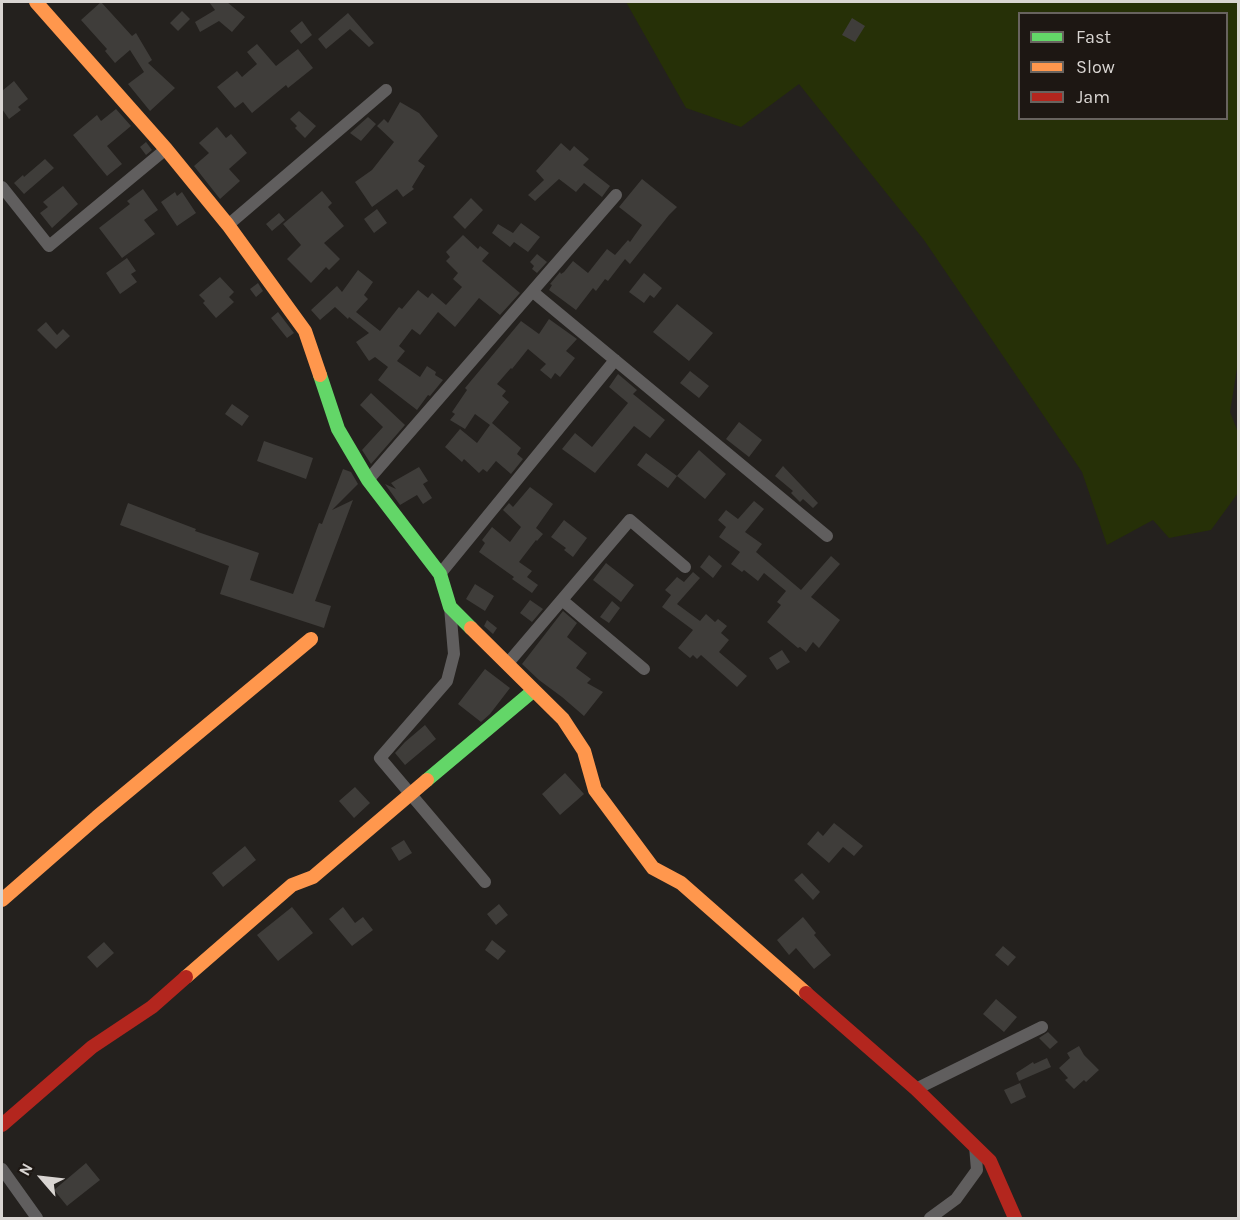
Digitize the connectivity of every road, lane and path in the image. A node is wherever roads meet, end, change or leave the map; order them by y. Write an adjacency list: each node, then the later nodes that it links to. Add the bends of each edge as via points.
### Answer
1 (36, 2): 3 (street)
2 (386, 90): 6 (street)
3 (166, 149): 4 (street, via 49,246); 6 (street)
4 (2, 187)
5 (616, 195): 7 (street)
6 (228, 225): 9 (street, via 305,331 338,429)
7 (533, 292): 8 (street); 9 (street)
8 (615, 360): 10 (street); 12 (street)
9 (368, 480): 12 (street)
10 (826, 536)
11 (685, 567): 13 (street, via 630,520)
12 (440, 574): 14 (street)
13 (562, 600): 16 (street); 17 (street)
14 (450, 608): 16 (street); 19 (street, via 454,654 447,681 380,758)
15 (311, 639): 21 (street)
16 (508, 663): 18 (street)
17 (644, 669)
18 (532, 691): 19 (street); 23 (street, via 563,719 584,751 595,790 653,868 681,882)
19 (410, 794): 20 (street); 24 (street, via 313,877 292,885 152,1006 92,1047)
20 (485, 882)
21 (2, 900)
22 (1042, 1027): 23 (street)
23 (916, 1089): 25 (street)
24 (2, 1125)
25 (975, 1146): 28 (street, via 977,1170 956,1199); 29 (street, via 990,1161)
26 (2, 1169): 27 (street)
27 (37, 1218)
28 (930, 1218)
29 (1015, 1218)

